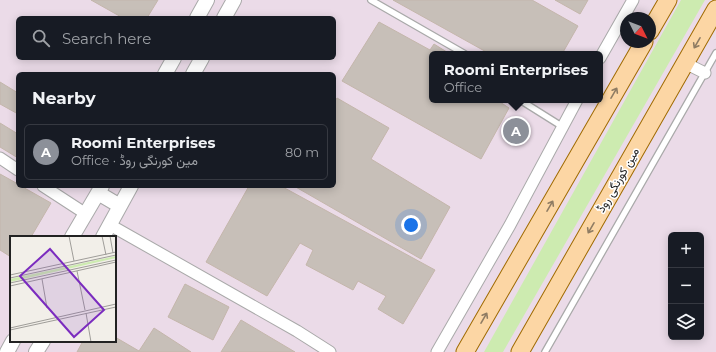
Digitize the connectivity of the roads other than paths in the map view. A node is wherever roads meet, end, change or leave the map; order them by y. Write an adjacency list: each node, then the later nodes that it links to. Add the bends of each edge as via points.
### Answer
1 (207, 0): 8 (street)
2 (234, 0): 9 (street)
3 (372, 0): 13 (lane)
4 (633, 0): 7 (street)
5 (668, 0): 10 (main road)
6 (716, 9): 18 (main road, مین کورنگی روڈ, one-way to 18)
7 (627, 12)
8 (198, 16)
9 (225, 16)
10 (656, 21)
11 (620, 26): 14 (street)
12 (641, 48): 42 (main road, one-way to 12)
13 (460, 51)
14 (603, 53)
15 (716, 53): 21 (lane)
16 (173, 60): 19 (street)
17 (201, 60): 20 (street)
18 (685, 63): 21 (street); 43 (main road, مین کورنگی روڈ, one-way to 43)
19 (166, 72)
20 (194, 72)
21 (705, 73): 44 (lane)
22 (525, 103): 24 (lane)
23 (575, 103): 24 (street)
24 (563, 127): 41 (street)
25 (0, 158): 26 (street)
26 (16, 169)
27 (46, 188): 31 (street)
28 (130, 188): 30 (street)
29 (100, 189): 30 (street); 31 (street)
30 (120, 206): 32 (street)
31 (86, 214): 33 (street)
32 (106, 231): 35 (street)
33 (73, 236)
34 (116, 236): 40 (street, via 297,331)
35 (116, 236)
36 (12, 342): 38 (street)
37 (42, 342): 39 (street)
38 (6, 352)
39 (36, 352)
40 (330, 352)
41 (437, 352)
42 (465, 352)
43 (520, 352)
44 (545, 352)

